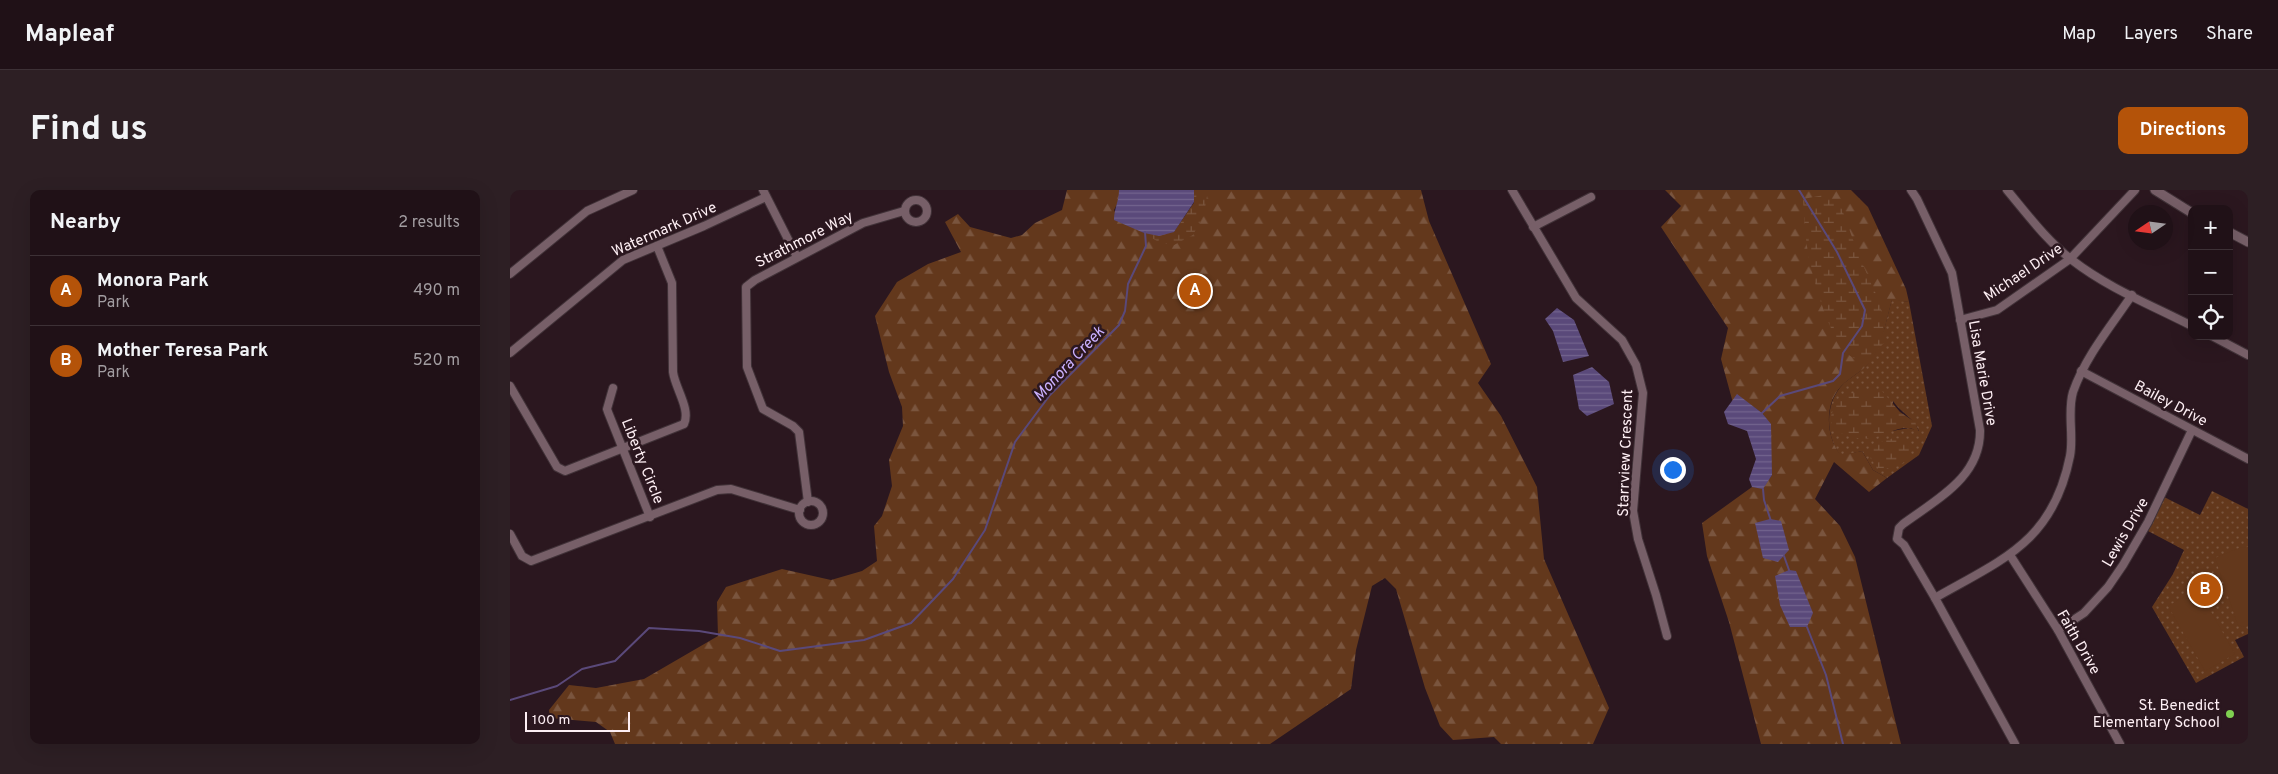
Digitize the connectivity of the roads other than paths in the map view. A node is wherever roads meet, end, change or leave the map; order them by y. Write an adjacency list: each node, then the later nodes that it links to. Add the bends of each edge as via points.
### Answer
1 (633, 190): 17 (street, via 588,211)
2 (1512, 190): 11 (street, Starrview Crescent)
3 (1911, 190): 19 (street, Lisa Marie Drive, via 1952,272)
4 (2007, 190): 16 (street)
5 (2135, 190): 16 (street, Michael Drive)
6 (2155, 190): 10 (street)
7 (764, 194): 14 (street, Watermark Drive); 15 (street)
8 (1591, 197): 11 (street)
9 (904, 211): 15 (street, Strathmore Way, via 863,223)
10 (2188, 211)
11 (1533, 226): 37 (street, Starrview Crescent, via 1576,298 1622,340 1636,365 1644,393 1633,511 1638,539)
12 (2233, 234): 13 (street)
13 (2248, 242)
14 (657, 246): 22 (street, Watermark Drive, via 622,260); 28 (street, via 672,284 674,372 686,419 681,426)
15 (797, 257): 30 (street, Strathmore Way, via 746,287 747,359 761,407 799,432)
16 (2070, 259): 18 (street, via 2103,282); 19 (street, Michael Drive, via 1997,310)
17 (510, 274)
18 (2132, 295): 20 (street); 24 (street)
19 (1960, 320): 35 (street, Lisa Marie Drive, via 1980,430 1976,459 1950,489 1899,528 1897,535)
20 (2188, 324)
21 (2220, 340): 23 (street)
22 (510, 352)
23 (2248, 355)
24 (2081, 371): 27 (street, Bailey Drive); 34 (street, via 2072,395 2070,455 2058,499 2032,536)
25 (510, 386): 28 (street, via 560,470 566,471)
26 (613, 388): 28 (street, Liberty Circle, via 607,408)
27 (2192, 430): 29 (street, Bailey Drive); 36 (street, Lewis Drive, via 2148,522 2123,565 2084,613)
28 (623, 449): 32 (street, Liberty Circle)
29 (2248, 459)
30 (808, 502): 31 (street); 31 (street, via 816,502 822,507 820,522 806,524)
31 (800, 510): 32 (street, via 726,488)
32 (650, 517): 33 (street, via 534,561 524,558)
33 (510, 534)
34 (2010, 555): 35 (street); 36 (street, Faith Drive)
35 (1935, 598): 38 (street, Lisa Marie Drive)
36 (2058, 630): 39 (street, Faith Drive)
37 (1667, 636)
38 (2015, 744)
39 (2120, 744)

